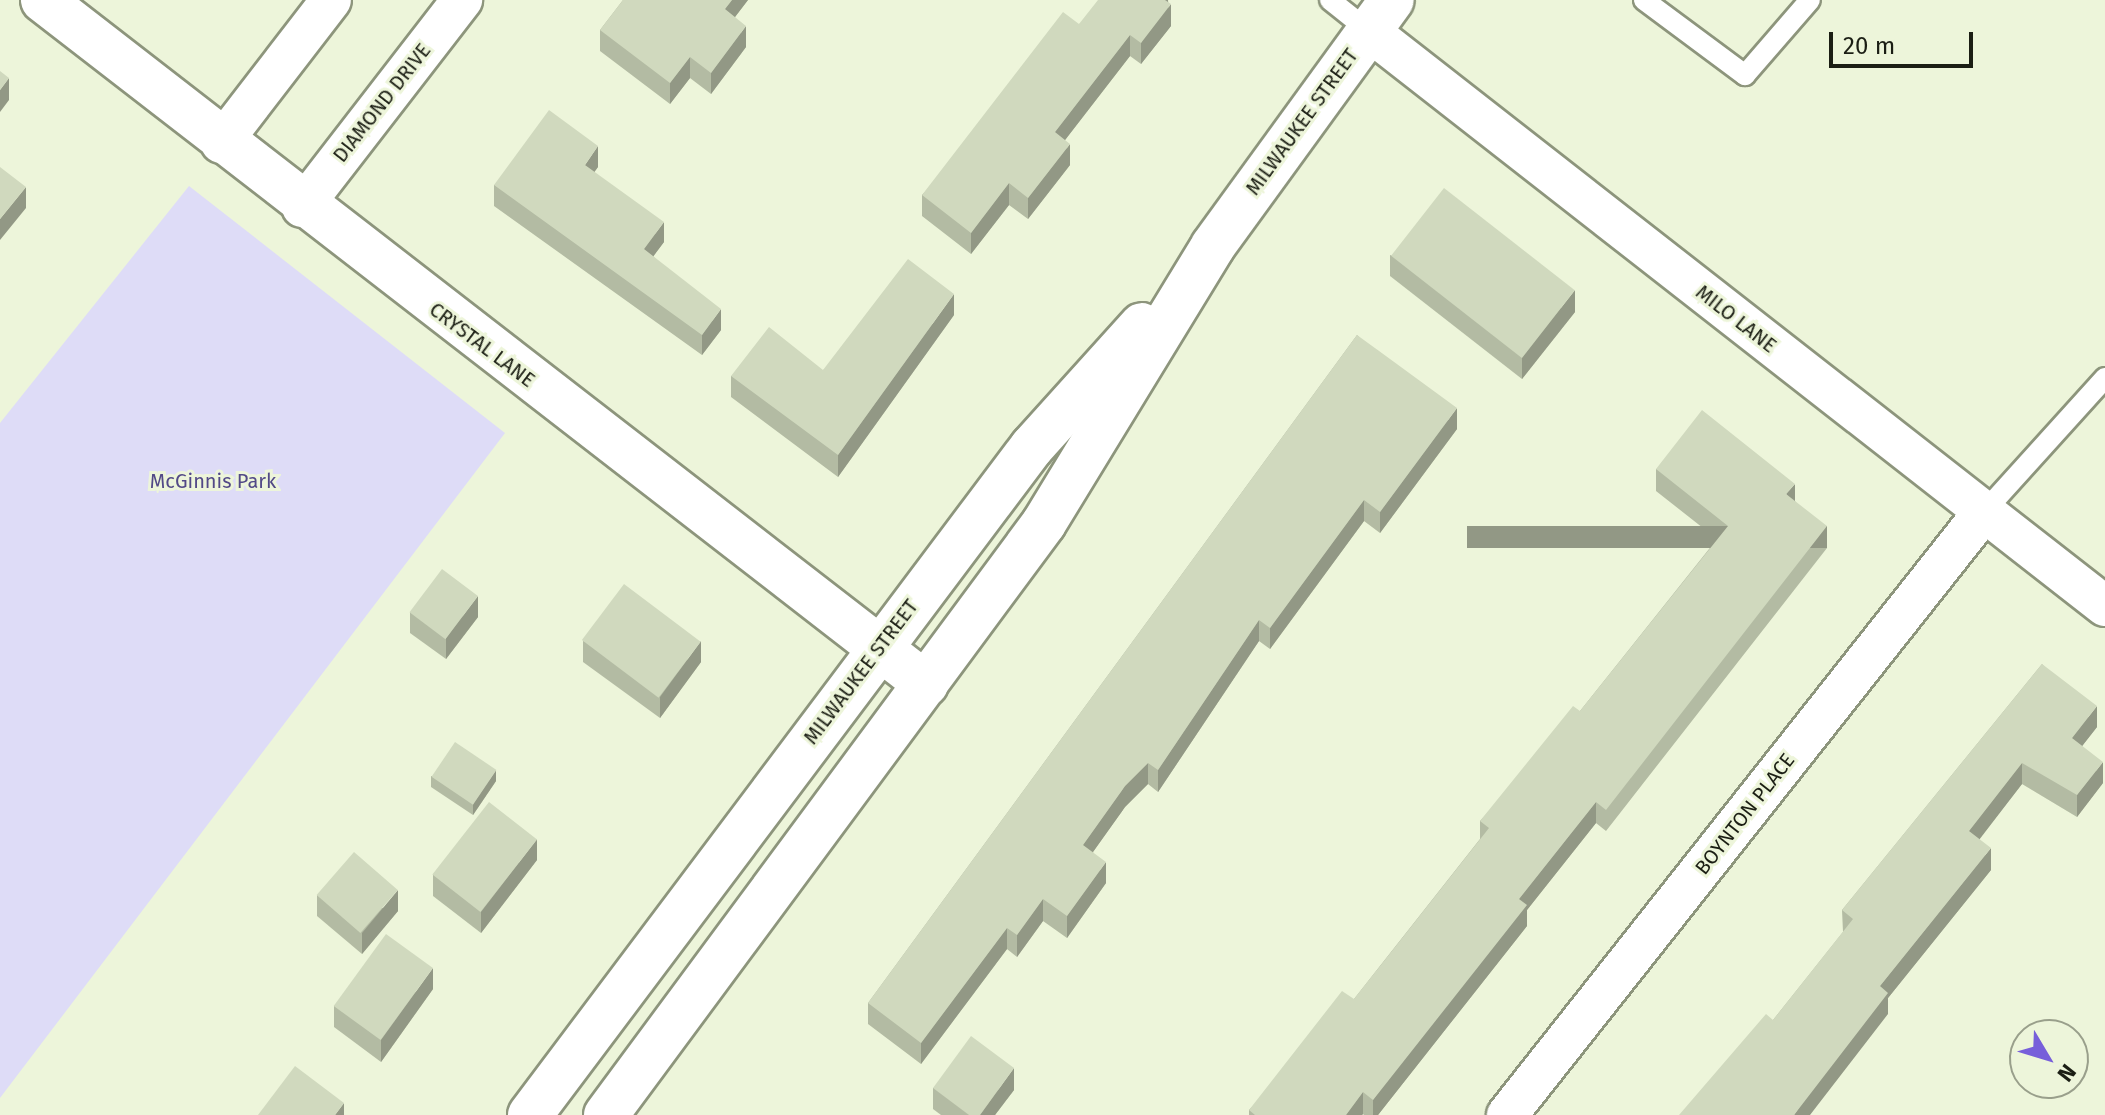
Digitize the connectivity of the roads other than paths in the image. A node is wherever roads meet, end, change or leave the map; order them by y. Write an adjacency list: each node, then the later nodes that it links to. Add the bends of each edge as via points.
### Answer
1 (43, 0): 8 (street, CRYSTAL LANE)
2 (331, 0): 8 (street)
3 (462, 0): 9 (street, DIAMOND DRIVE)
4 (1330, 0): 7 (lane)
5 (1810, 0): 6 (lane, via 1745,75)
6 (1650, 2)
7 (1380, 15): 10 (street, MILWAUKEE STREET); 12 (street, MILO LANE)
8 (221, 143): 9 (street, CRYSTAL LANE)
9 (302, 207): 14 (street, CRYSTAL LANE)
10 (1213, 246): 14 (street, MILWAUKEE STREET, via 1032,447); 15 (street, MILWAUKEE STREET, via 1044,523)
11 (2105, 378): 12 (lane)
12 (1983, 513): 13 (street, MILO LANE); 18 (street, BOYNTON PLACE)
13 (2105, 606)
14 (879, 648): 15 (street, CRYSTAL LANE); 16 (street, MILWAUKEE STREET)
15 (926, 684): 17 (street, MILWAUKEE STREET)
16 (530, 1115)
17 (606, 1115)
18 (1507, 1115)

